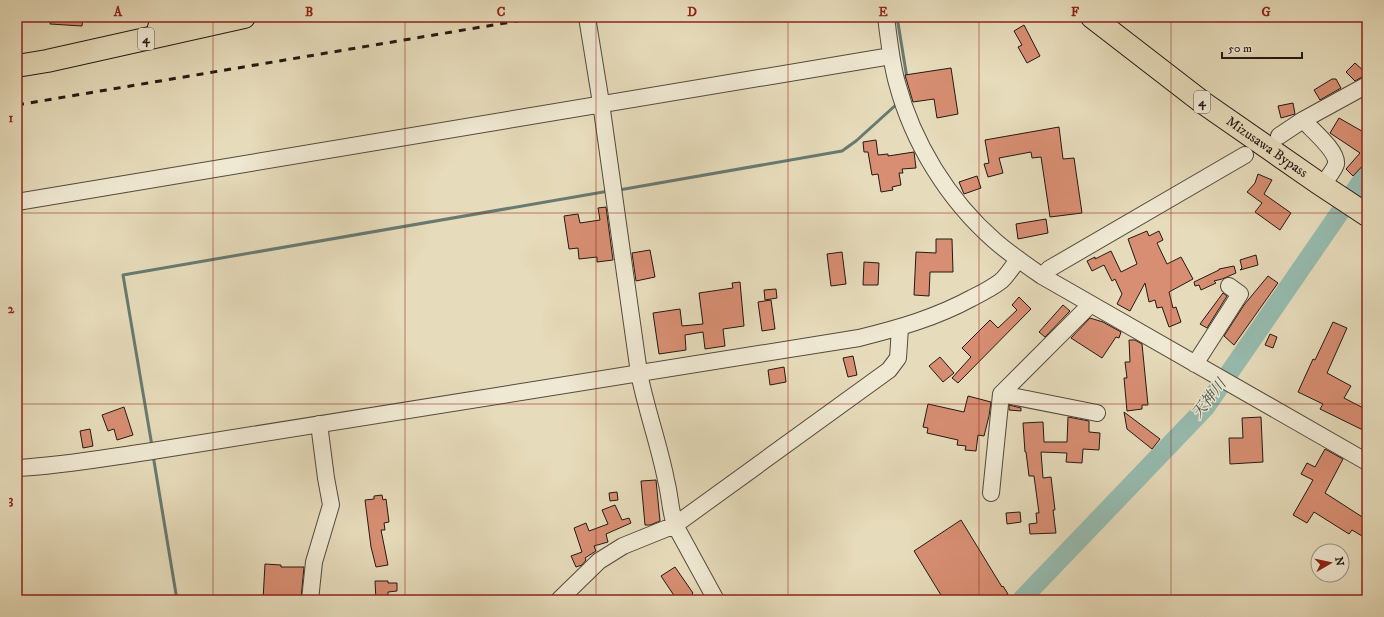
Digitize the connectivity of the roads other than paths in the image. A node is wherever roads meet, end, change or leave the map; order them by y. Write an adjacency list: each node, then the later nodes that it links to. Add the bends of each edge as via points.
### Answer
1 (191, 17): 7 (main road)
2 (244, 17): 7 (highway, 4)
3 (587, 17): 10 (street)
4 (886, 17): 6 (street)
5 (1092, 17): 14 (highway, Mizusawa Bypass / 4, via 1202,102)
6 (891, 56): 10 (street); 17 (street, via 896,82 915,134 940,178 978,226)
7 (47, 61): 8 (highway, 4)
8 (17, 66)
9 (1367, 85): 11 (street)
10 (601, 103): 15 (street); 23 (street)
11 (1303, 120): 12 (street); 14 (street, via 1336,157)
12 (1279, 136)
13 (1245, 155): 18 (street, via 1049,269)
14 (1326, 188): 16 (highway, Mizusawa Bypass / 4)
15 (17, 202)
16 (1367, 215)
17 (1018, 260): 18 (street); 21 (street, via 1002,280 991,288 959,305)
18 (1042, 276): 20 (street)
19 (1229, 286): 22 (street, via 1240,294)
20 (1091, 304): 22 (street); 24 (street)
21 (900, 328): 23 (street, via 859,338); 30 (street, via 898,358 889,370)
22 (1195, 364): 27 (street)
23 (639, 373): 26 (street); 30 (street)
24 (1001, 394): 25 (street); 29 (street)
25 (1097, 413)
26 (319, 424): 28 (street, via 84,461); 31 (street, via 331,505 314,562)
27 (1367, 462)
28 (17, 468)
29 (992, 493)
30 (675, 525): 32 (street, via 623,546 599,561); 33 (street)
31 (310, 600)
32 (559, 600)
33 (716, 600)

